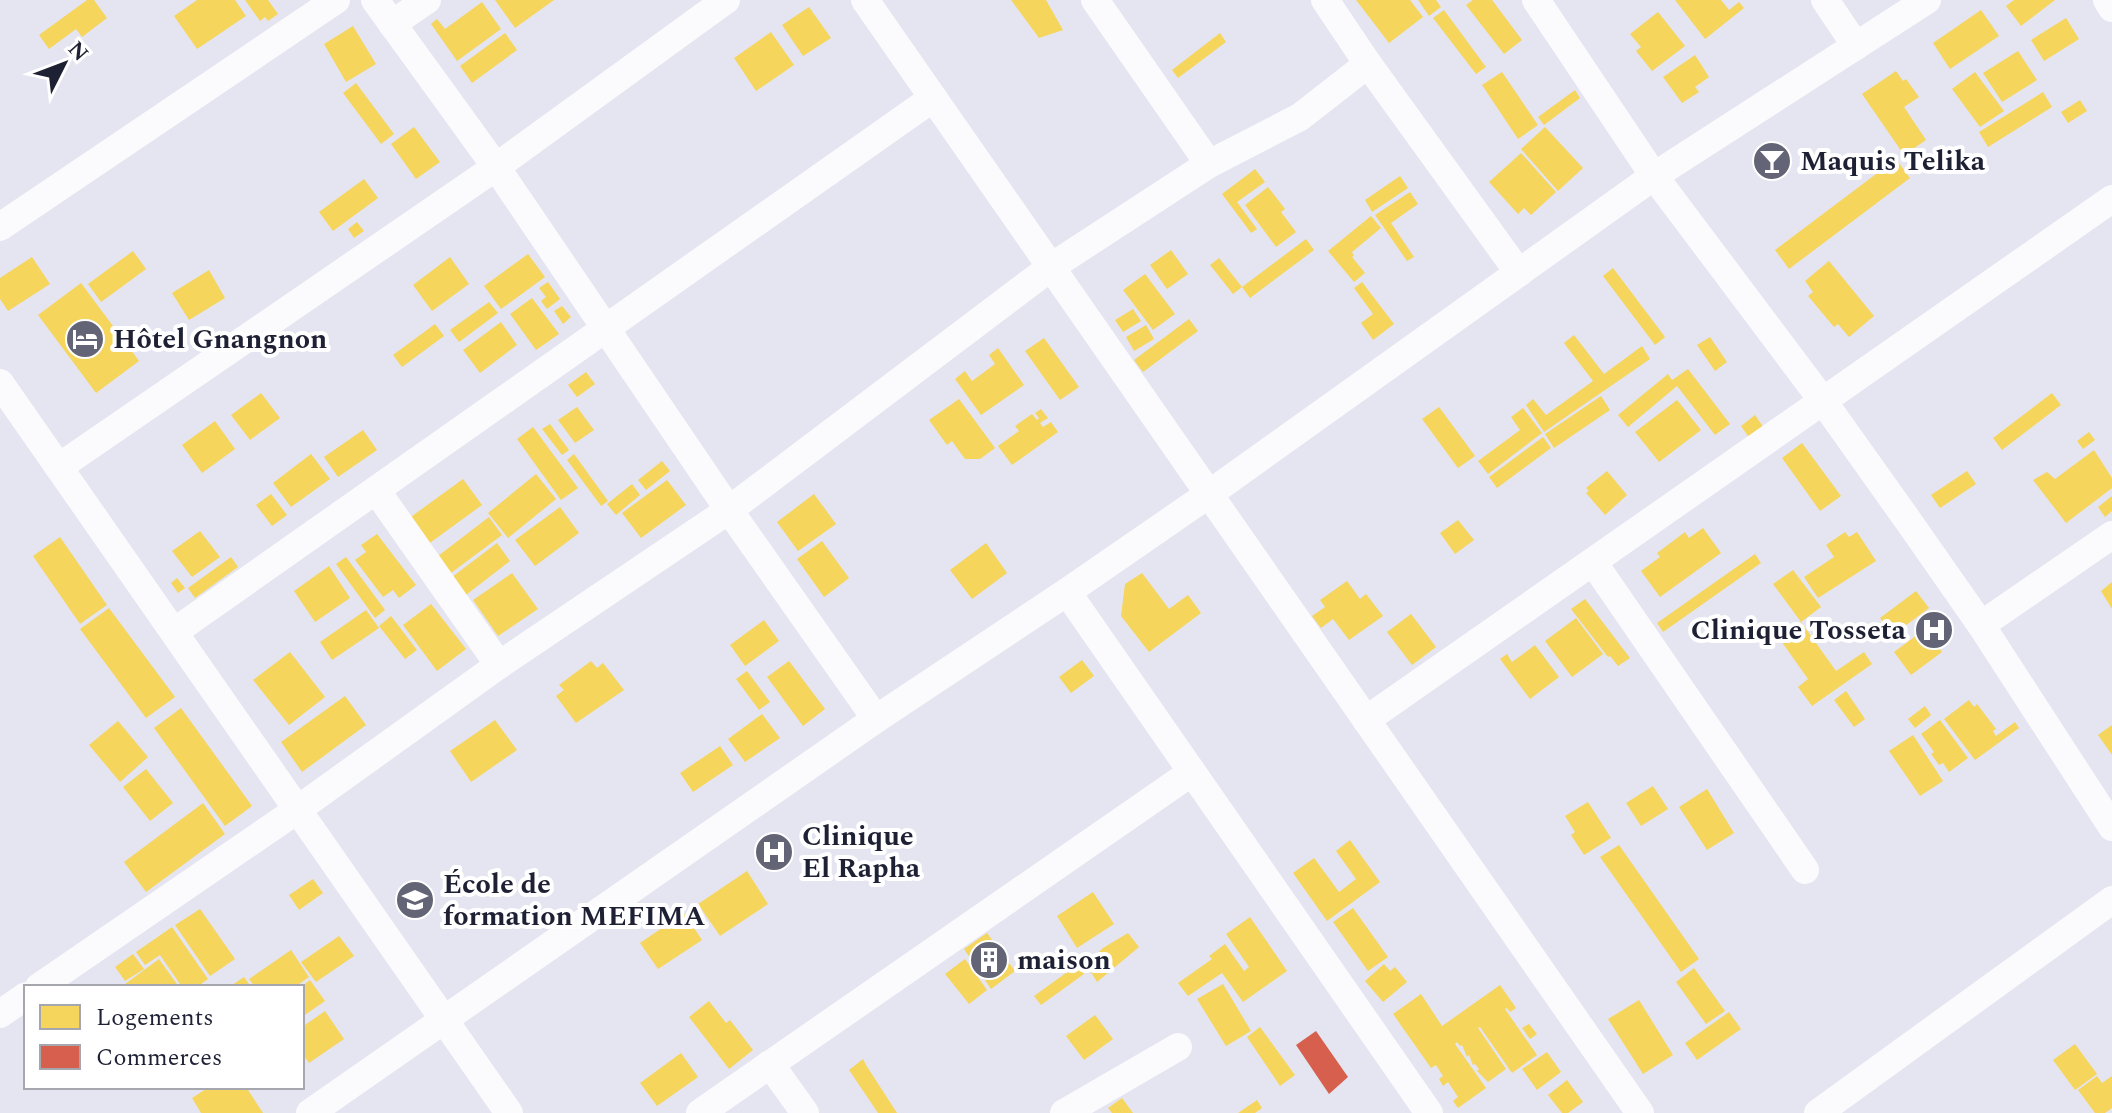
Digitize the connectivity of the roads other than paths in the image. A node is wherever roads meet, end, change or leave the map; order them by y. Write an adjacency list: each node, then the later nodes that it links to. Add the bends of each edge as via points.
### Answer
1 (336, 0): 21 (street)
2 (375, 0): 13 (street)
3 (427, 0): 13 (street)
4 (726, 0): 18 (street)
5 (865, 0): 16 (street)
6 (1095, 0): 17 (street)
7 (1325, 0): 15 (street)
8 (1536, 0): 19 (street)
9 (1825, 0): 14 (street)
10 (1927, 0): 14 (street)
11 (2107, 0): 12 (street)
12 (2112, 8)
13 (392, 24): 18 (street)
14 (1856, 46): 19 (street)
15 (1368, 64): 17 (street, via 1300,117); 23 (street)
16 (933, 98): 22 (street); 24 (street)
17 (1209, 164): 22 (street)
18 (496, 167): 24 (street); 27 (street)
19 (1654, 176): 23 (street); 26 (street)
20 (2112, 199): 26 (street)
21 (0, 227)
22 (1051, 267): 29 (street); 30 (street)
23 (1519, 273): 29 (street)
24 (606, 330): 28 (street); 30 (street)
25 (0, 383): 27 (street)
26 (1823, 401): 32 (street); 34 (street)
27 (59, 467): 35 (street)
28 (376, 490): 35 (street); 36 (street)
29 (1209, 494): 33 (street); 38 (street)
30 (729, 510): 36 (street); 37 (street)
31 (2112, 535): 34 (street)
32 (1593, 562): 38 (street); 42 (street)
33 (1067, 592): 37 (street); 39 (street)
34 (1981, 625): 41 (street)
35 (174, 632): 40 (street)
36 (499, 665): 40 (street)
37 (876, 719): 47 (street)
38 (1366, 720): 56 (street)
39 (1192, 772): 49 (street); 55 (street)
40 (297, 810): 44 (street); 47 (street)
41 (2112, 827)
42 (1805, 870)
43 (2112, 900): 57 (street)
44 (42, 985)
45 (24, 997): 46 (street)
46 (0, 1014)
47 (444, 1020): 50 (street); 51 (street)
48 (1178, 1047): 54 (street)
49 (770, 1064): 52 (street); 53 (street)
50 (310, 1113)
51 (509, 1113)
52 (700, 1113)
53 (805, 1113)
54 (1064, 1113)
55 (1429, 1113)
56 (1640, 1113)
57 (1818, 1113)

